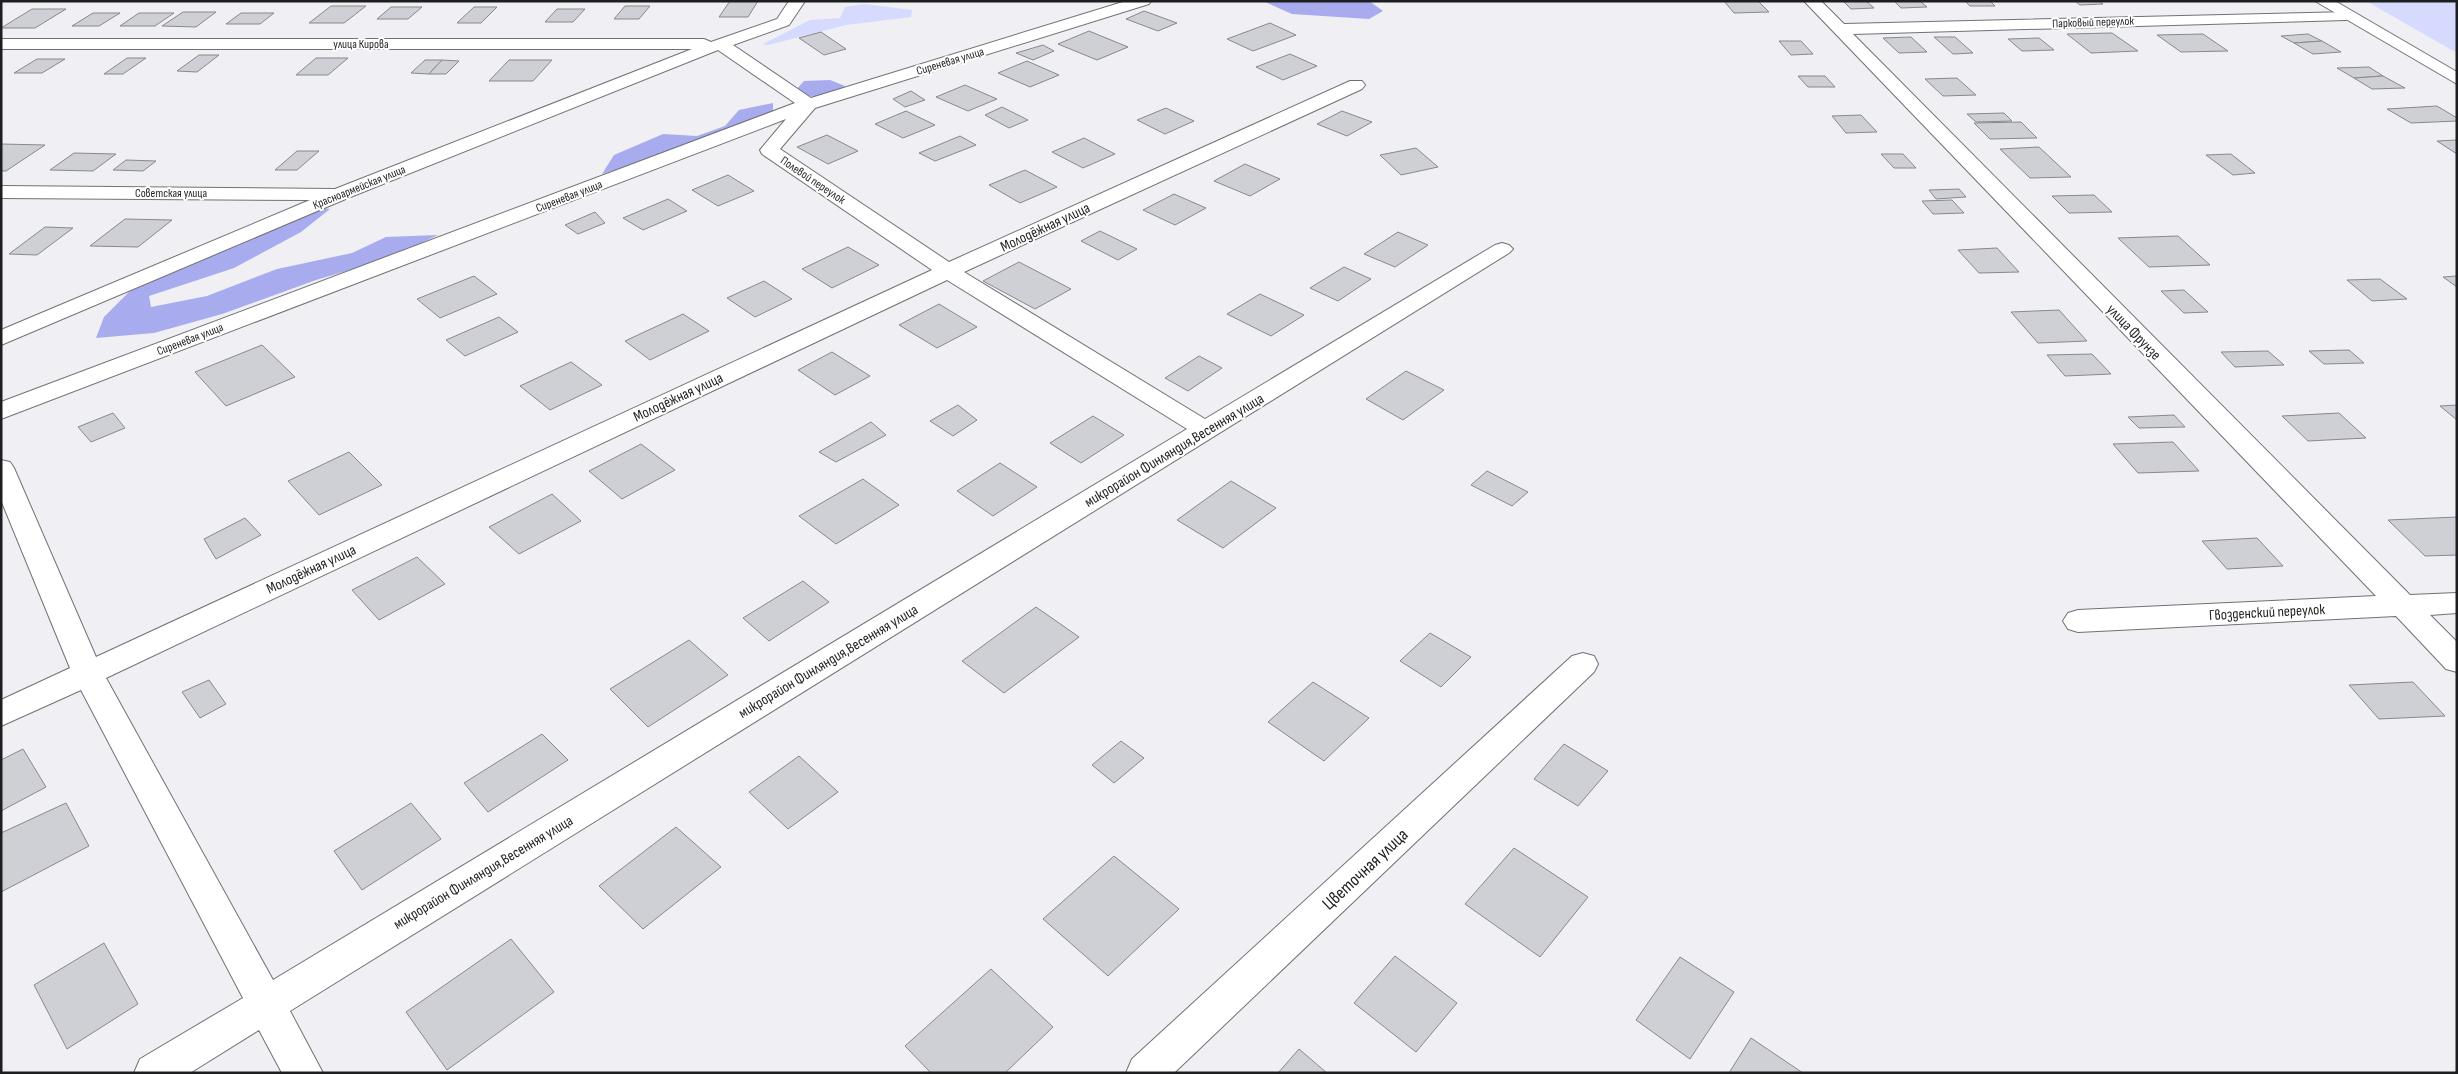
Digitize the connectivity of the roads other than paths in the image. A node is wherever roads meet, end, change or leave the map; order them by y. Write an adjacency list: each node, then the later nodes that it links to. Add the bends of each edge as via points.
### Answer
1 (797, 1): 8 (street, via 783,22)
2 (1143, 1): 11 (street, Сиреневая улица)
3 (1812, 1): 6 (street, улица Фрунзе)
4 (2323, 1): 5 (street)
5 (2346, 14): 6 (street, Парковый переулок); 9 (street)
6 (1840, 29): 21 (street, улица Фрунзе)
7 (1, 44): 8 (street, улица Кирова)
8 (720, 44): 11 (street); 13 (street, Красноармейская улица)
9 (2457, 79)
10 (1356, 84): 15 (street, Молодёжная улица)
11 (809, 104): 15 (street, Полевой переулок, via 769,150); 17 (street, Сиреневая улица)
12 (1, 192): 13 (street, Советская улица)
13 (341, 194): 16 (street, Красноармейская улица)
14 (1502, 249): 18 (street, микрорайон Финляндия,Весенняя улица)
15 (948, 271): 18 (street); 25 (street, Молодёжная улица)
16 (1, 338)
17 (1, 411)
18 (1206, 430): 27 (street, микрорайон Финляндия,Весенняя улица)
19 (1, 468): 25 (street)
20 (2457, 604): 21 (street, Гвозденский переулок)
21 (2400, 605): 22 (street, Гвозденский переулок); 23 (street, улица Фрунзе)
22 (2078, 621)
23 (2457, 661)
24 (1583, 664): 30 (street, Цветочная улица)
25 (88, 674): 26 (street, Молодёжная улица); 27 (street)
26 (1, 714)
27 (266, 1004): 28 (street, микрорайон Финляндия,Весенняя улица); 29 (street)
28 (154, 1073)
29 (303, 1073)
30 (1146, 1073)

